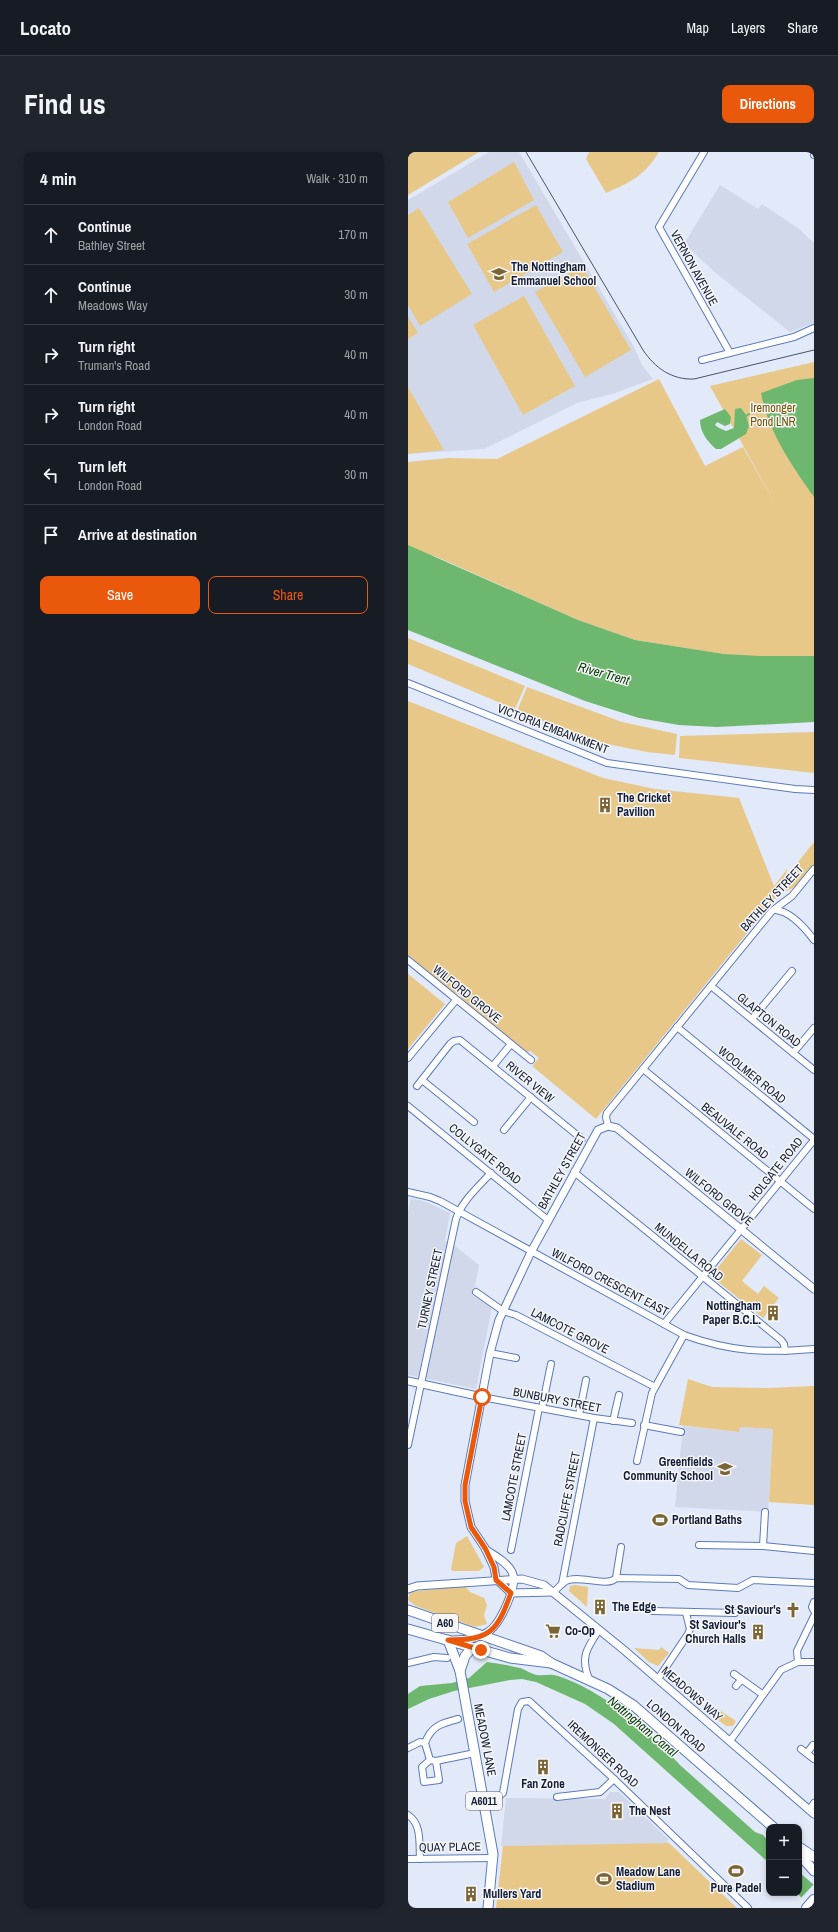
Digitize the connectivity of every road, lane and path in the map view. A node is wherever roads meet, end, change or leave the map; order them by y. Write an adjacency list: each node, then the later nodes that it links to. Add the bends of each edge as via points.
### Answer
1 (704, 152): 5 (street, VERNON AVENUE, via 659,226)
2 (814, 152): 3 (street)
3 (814, 155)
4 (814, 328): 5 (street, via 794,337)
5 (730, 353): 6 (street)
6 (702, 360)
7 (408, 683): 8 (street, VICTORIA EMBANKMENT, via 607,763)
8 (814, 790)
9 (814, 869): 10 (street, BATHLEY STREET, via 792,896 782,902)
10 (776, 910): 11 (street, via 791,917 806,929); 14 (street, BATHLEY STREET, via 772,911)
11 (814, 940)
12 (408, 960): 15 (street, WILFORD GROVE)
13 (792, 971): 16 (street)
14 (711, 986): 16 (street, GLAPTON ROAD); 17 (street, BATHLEY STREET)
15 (456, 1000): 19 (street, WILFORD GROVE); 21 (street)
16 (752, 1019): 20 (street, GLAPTON ROAD)
17 (677, 1027): 24 (street, BATHLEY STREET); 34 (street, WOOLMER ROAD)
18 (814, 1028): 20 (street)
19 (511, 1044): 22 (street, WILFORD GROVE); 23 (street, RIVER VIEW)
20 (793, 1053): 25 (street, GLAPTON ROAD)
21 (408, 1058)
22 (531, 1060)
23 (493, 1066): 26 (street, RIVER VIEW, via 466,1043 458,1040 450,1044); 28 (street, RIVER VIEW)
24 (643, 1069): 31 (street, BATHLEY STREET, via 607,1113); 37 (street, BEAUVALE ROAD)
25 (814, 1070)
26 (422, 1080): 27 (street, RIVER VIEW); 30 (street)
27 (417, 1086)
28 (531, 1097): 32 (street); 33 (street, RIVER VIEW)
29 (408, 1106): 36 (street, COLLYGATE ROAD)
30 (474, 1122)
31 (608, 1126): 35 (street, BATHLEY STREET, via 601,1128 594,1135); 42 (street, WILFORD GROVE, via 617,1128)
32 (504, 1130)
33 (582, 1139)
34 (814, 1140): 37 (street, HOLGATE ROAD)
35 (574, 1172): 41 (street, BATHLEY STREET); 44 (street, MUNDELLA ROAD)
36 (491, 1173): 40 (street, TURNEY STREET); 41 (street, COLLYGATE ROAD)
37 (780, 1181): 39 (street, BEAUVALE ROAD); 42 (street, HOLGATE ROAD)
38 (408, 1192): 40 (street, WILFORD CRESCENT EAST, via 430,1197)
39 (814, 1209)
40 (459, 1211): 43 (street, WILFORD CRESCENT EAST); 57 (street, TURNEY STREET)
41 (548, 1220): 43 (street, BATHLEY STREET)
42 (741, 1229): 44 (street, HOLGATE ROAD); 45 (street, WILFORD GROVE)
43 (531, 1252): 47 (street, BATHLEY STREET); 48 (street, WILFORD CRESCENT EAST)
44 (702, 1277): 48 (street, HOLGATE ROAD); 51 (street, MUNDELLA ROAD, via 781,1340)
45 (814, 1289)
46 (476, 1292): 47 (street, LAMCOTE GROVE)
47 (503, 1311): 52 (street, BATHLEY STREET); 58 (street, LAMCOTE GROVE, via 516,1315)
48 (664, 1324): 49 (street, WILFORD CRESCENT EAST)
49 (684, 1334): 51 (street, WILFORD CRESCENT EAST, via 732,1349); 58 (street)
50 (814, 1349): 51 (street, WILFORD CRESCENT EAST)
51 (785, 1351)
52 (490, 1353): 53 (street); 60 (street, BATHLEY STREET)
53 (516, 1358)
54 (551, 1364): 61 (street, LAMCOTE STREET)
55 (586, 1380): 62 (street)
56 (408, 1381): 57 (street, BUNBURY STREET)
57 (421, 1383): 60 (street, BUNBURY STREET); 68 (street, TURNEY STREET)
58 (655, 1387): 66 (street)
59 (619, 1395): 64 (street)
60 (482, 1397): 61 (street, BUNBURY STREET); 74 (street, BATHLEY STREET, via 465,1485 465,1501 471,1527)
61 (541, 1408): 62 (street, BUNBURY STREET); 75 (street, LAMCOTE STREET)
62 (579, 1415): 63 (street, BUNBURY STREET)
63 (594, 1418): 64 (street, BUNBURY STREET); 81 (street, RADCLIFFE STREET)
64 (613, 1421): 65 (street, BUNBURY STREET)
65 (632, 1423)
66 (644, 1425): 67 (street); 69 (street)
67 (681, 1432)
68 (408, 1445)
69 (637, 1461)
70 (764, 1512): 72 (street)
71 (699, 1545): 72 (street)
72 (763, 1546): 76 (street)
73 (621, 1547): 77 (street)
74 (485, 1548): 78 (street, BATHLEY STREET, via 510,1569); 79 (street, BATHLEY STREET)
75 (511, 1550)
76 (814, 1550)
77 (616, 1578): 80 (street, via 679,1579 688,1585 738,1588 753,1580); 81 (street, via 604,1582 572,1579)
78 (514, 1579): 79 (street, MEADOWS WAY); 83 (street, MEADOWS WAY, via 534,1581); 84 (street)
79 (496, 1580): 82 (street, MEADOWS WAY, via 417,1586); 84 (street)
80 (814, 1583)
81 (562, 1584): 83 (street)
82 (408, 1589)
83 (554, 1592): 84 (street); 93 (street, MEADOWS WAY)
84 (511, 1593): 94 (street, via 494,1629)
85 (814, 1602): 87 (street)
86 (408, 1610): 94 (main road, LONDON ROAD / A60)
87 (814, 1611)
88 (653, 1612): 89 (street)
89 (686, 1613): 90 (street); 105 (street, via 690,1629 688,1634)
90 (734, 1613)
91 (814, 1616): 98 (street, via 797,1652)
92 (408, 1629): 95 (main road, LONDON ROAD / A60)
93 (599, 1630): 104 (street, via 584,1660); 105 (street, MEADOWS WAY)
94 (482, 1636): 95 (street, LONDON ROAD, via 468,1640); 101 (main road, LONDON ROAD / A60, via 541,1656)
95 (448, 1640): 96 (main road, LONDON ROAD / A60); 102 (main road, MEADOW LANE / A6011)
96 (472, 1648): 101 (main road, LONDON ROAD / A60, via 510,1658); 102 (main road, via 465,1656)
97 (447, 1658): 100 (street, via 434,1657)
98 (798, 1662): 99 (street); 108 (street, via 781,1670)
99 (814, 1662)
100 (408, 1663)
101 (551, 1663): 104 (main road, LONDON ROAD / A60)
102 (460, 1671): 115 (main road, MEADOW LANE / A6011)
103 (734, 1674): 106 (street)
104 (589, 1679): 126 (main road, LONDON ROAD / A60, via 633,1705)
105 (658, 1679): 110 (street, MEADOWS WAY)
106 (741, 1680): 107 (street); 108 (street)
107 (736, 1686)
108 (762, 1694): 110 (street)
109 (458, 1719): 111 (street, via 439,1724)
110 (730, 1741): 124 (street, MEADOWS WAY)
111 (425, 1743): 113 (street, via 420,1742); 118 (street)
112 (813, 1745): 116 (street)
113 (408, 1748)
114 (801, 1749): 116 (street)
115 (474, 1753): 119 (street); 122 (main road, MEADOW LANE / A6011)
116 (807, 1753): 117 (street)
117 (814, 1758)
118 (430, 1760): 119 (street); 119 (street, via 422,1767 424,1782 439,1780)
119 (436, 1761)
120 (614, 1779): 121 (street, via 600,1792); 122 (street, IREMONGER ROAD, via 533,1703 526,1700 518,1709 503,1792 498,1797); 136 (street, IREMONGER ROAD)
121 (557, 1797)
122 (484, 1800): 130 (main road, MEADOW LANE / A6011)
123 (814, 1802): 124 (street)
124 (811, 1812)
125 (408, 1814): 132 (street, via 416,1822 420,1837)
126 (770, 1824)
127 (802, 1849): 129 (main road)
128 (802, 1857): 133 (main road)
129 (814, 1857)
130 (493, 1858): 132 (street, QUAY PLACE); 135 (main road, MEADOW LANE / A6011)
131 (408, 1859): 132 (street, QUAY PLACE)
132 (420, 1859)
133 (814, 1871)
134 (814, 1900): 137 (highway)
135 (488, 1908)
136 (748, 1908)
137 (807, 1908)

